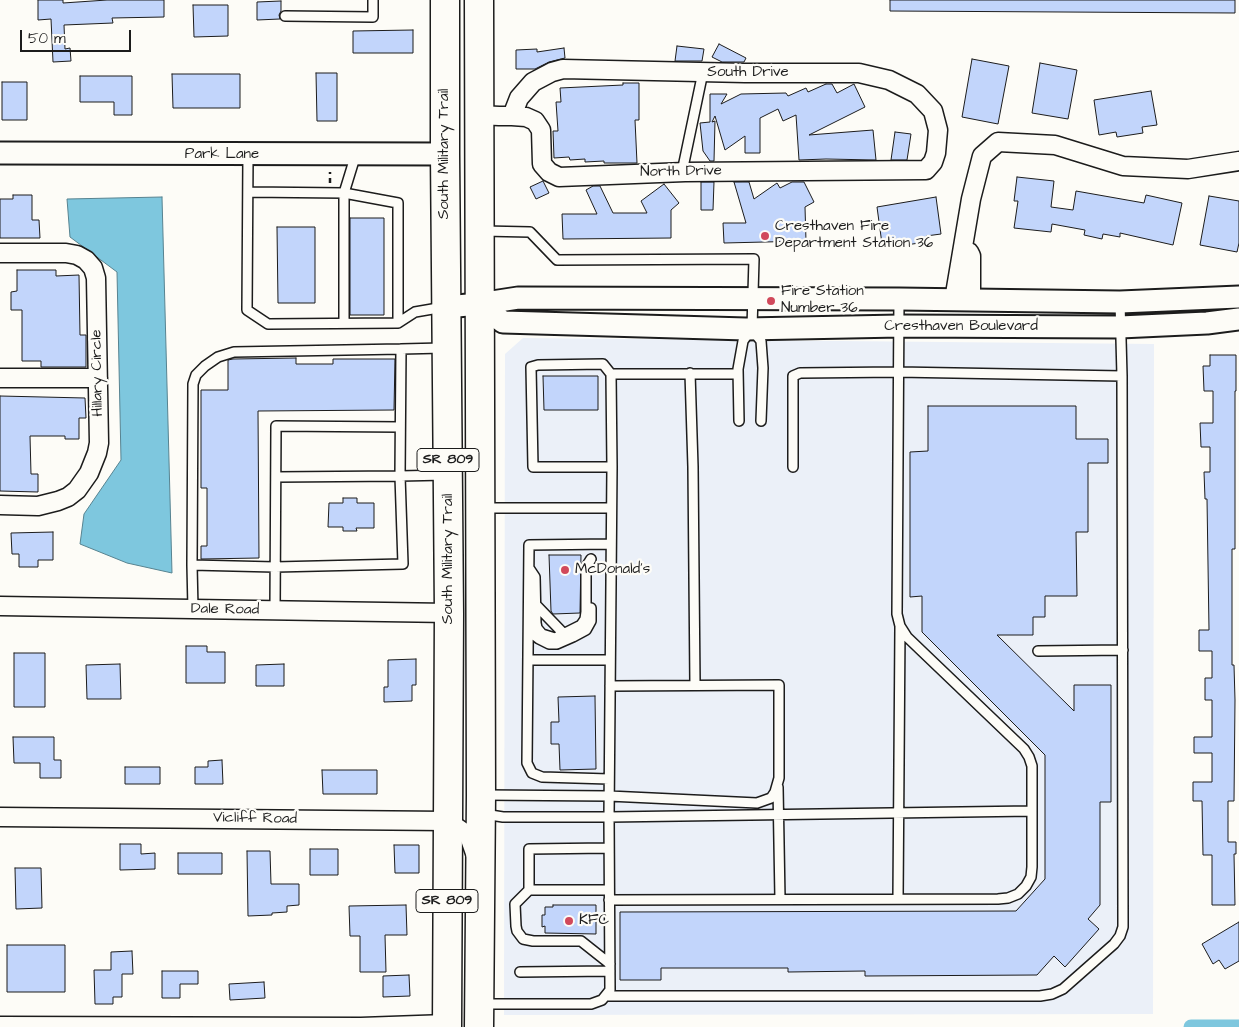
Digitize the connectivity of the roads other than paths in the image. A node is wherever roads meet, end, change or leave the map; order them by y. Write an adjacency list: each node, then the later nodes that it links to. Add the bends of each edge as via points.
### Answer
1 (373, 0): 4 (lane, via 373,17)
2 (445, 0): 10 (main road, South Military Trail / SR 809)
3 (479, 0): 6 (main road, South Military Trail / SR 809)
4 (285, 16)
5 (703, 72): 7 (street, South Drive, via 557,71 542,76 525,89); 13 (street, South Drive, via 858,73 889,80 917,94 933,111 938,130 936,153); 14 (lane)
6 (478, 114): 7 (street, North Drive); 17 (main road, South Military Trail / SR 809)
7 (512, 116): 14 (street, North Drive, via 536,121 541,130 542,164 548,172 559,176)
8 (0, 153): 11 (street, Park Lane)
9 (356, 154): 10 (street, Park Lane); 11 (street, Park Lane); 16 (lane)
10 (445, 154): 25 (main road, South Military Trail / SR 809)
11 (248, 155): 15 (lane)
12 (1239, 161): 22 (street, via 1188,169 1123,166 1055,145 998,142 982,156 971,199 964,240 972,256)
13 (926, 170): 14 (street, North Drive)
14 (682, 172)
15 (248, 192): 16 (lane); 27 (lane, via 247,310 268,324)
16 (344, 193): 27 (lane); 28 (lane, via 398,203)
17 (479, 231): 20 (lane, via 530,232 557,260 754,259); 24 (main road, South Military Trail / SR 809)
18 (0, 253): 40 (street, Hillary Circle, via 66,253 86,260 96,278)
19 (1239, 297): 23 (street, Cresthaven Boulevard)
20 (753, 299): 21 (street, Cresthaven Boulevard); 24 (street, Cresthaven Boulevard, via 518,298); 31 (lane)
21 (899, 299): 22 (street, Cresthaven Boulevard); 29 (lane)
22 (962, 300): 23 (street, Cresthaven Boulevard)
23 (1120, 302): 30 (lane)
24 (479, 304): 25 (street, Cresthaven Boulevard); 31 (street, Cresthaven Boulevard, via 503,322); 50 (main road, South Military Trail / SR 809)
25 (446, 307): 28 (lane, via 415,312); 32 (main road, South Military Trail / SR 809)
26 (1239, 319): 30 (street, Cresthaven Boulevard)
27 (344, 323): 28 (lane)
28 (398, 323)
29 (900, 326): 30 (street, Cresthaven Boulevard); 31 (street, Cresthaven Boulevard); 34 (lane)
30 (1120, 327): 38 (lane)
31 (752, 328): 37 (lane, via 743,341); 42 (lane, via 760,341 763,368)
32 (448, 348): 33 (lane); 46 (main road, South Military Trail / SR 809)
33 (401, 349): 43 (lane); 55 (lane, via 234,352 218,357 196,375 193,384)
34 (898, 372): 38 (lane); 45 (lane, via 800,373 793,376); 63 (lane, via 897,614)
35 (690, 373): 36 (lane); 37 (lane); 70 (lane)
36 (611, 374): 44 (lane); 44 (lane, via 603,364 532,367 533,467)
37 (738, 374): 41 (lane)
38 (1122, 376): 66 (lane)
39 (0, 378): 40 (street)
40 (98, 378): 49 (street, Hillary Circle, via 99,443 94,463 78,490 48,504)
41 (739, 420)
42 (761, 420)
43 (400, 427): 47 (lane); 48 (lane, via 276,426)
44 (612, 467): 51 (lane)
45 (793, 467)
46 (448, 475): 47 (lane); 62 (main road, South Military Trail / SR 809)
47 (400, 476): 48 (lane); 56 (lane, via 403,564)
48 (276, 477): 56 (lane)
49 (0, 506)
50 (480, 508): 51 (lane); 76 (main road, South Military Trail / SR 809)
51 (611, 508): 53 (lane)
52 (591, 544): 53 (lane); 54 (lane); 57 (lane, via 528,545)
53 (611, 544): 69 (lane)
54 (592, 559): 64 (lane, via 591,620 586,630 557,644 538,639); 65 (lane, via 586,567 585,619)
55 (192, 565): 56 (lane); 60 (lane)
56 (275, 567): 61 (lane)
57 (529, 568): 58 (lane, via 535,577); 64 (lane)
58 (536, 605): 65 (lane); 65 (lane, via 536,624 542,634 555,638)
59 (0, 606): 60 (street, Dale Road)
60 (192, 609): 61 (street, Dale Road)
61 (275, 610): 62 (street, Dale Road)
62 (449, 613): 72 (main road, South Military Trail / SR 809)
63 (900, 626): 77 (lane, via 907,637 1030,757); 78 (lane)
64 (529, 631): 68 (lane)
65 (564, 634)
66 (1123, 650): 67 (lane); 92 (lane, via 1123,927 1114,944 1063,989 1040,996)
67 (1038, 651)
68 (529, 660): 69 (lane); 73 (lane, via 528,768 542,778)
69 (610, 660): 71 (lane)
70 (695, 685): 71 (lane); 74 (lane, via 778,685)
71 (610, 686): 73 (lane)
72 (448, 777): 76 (main road); 82 (main road, South Military Trail / SR 809)
73 (609, 779): 75 (lane)
74 (778, 786): 75 (lane, via 770,798 757,803); 79 (lane)
75 (609, 796): 76 (lane); 80 (lane)
76 (481, 804): 80 (lane, via 503,817); 84 (main road, South Military Trail / SR 809)
77 (1032, 811): 78 (lane); 87 (lane, via 1032,872 1018,894 998,900)
78 (898, 813): 79 (lane); 87 (lane)
79 (779, 814): 80 (lane); 89 (lane)
80 (609, 816): 83 (lane)
81 (0, 817): 82 (street, Vicliff Road)
82 (447, 821): 84 (street, via 469,836); 96 (main road, South Military Trail / SR 809)
83 (608, 848): 85 (lane, via 528,849); 86 (lane)
84 (481, 870): 93 (main road, South Military Trail / SR 809)
85 (529, 890): 86 (lane); 90 (lane, via 515,904 517,931 523,939 581,941)
86 (609, 890): 88 (lane)
87 (898, 899): 89 (lane)
88 (609, 900): 89 (lane); 90 (lane)
89 (780, 900)
90 (610, 968): 91 (lane); 92 (lane)
91 (520, 972)
92 (607, 996): 93 (lane, via 591,1004)
93 (479, 1015)
94 (0, 1026): 97 (street)
95 (399, 1026): 96 (street); 99 (street)
96 (447, 1026)
97 (216, 1027): 98 (street)
98 (286, 1027): 99 (street)
99 (332, 1027)

